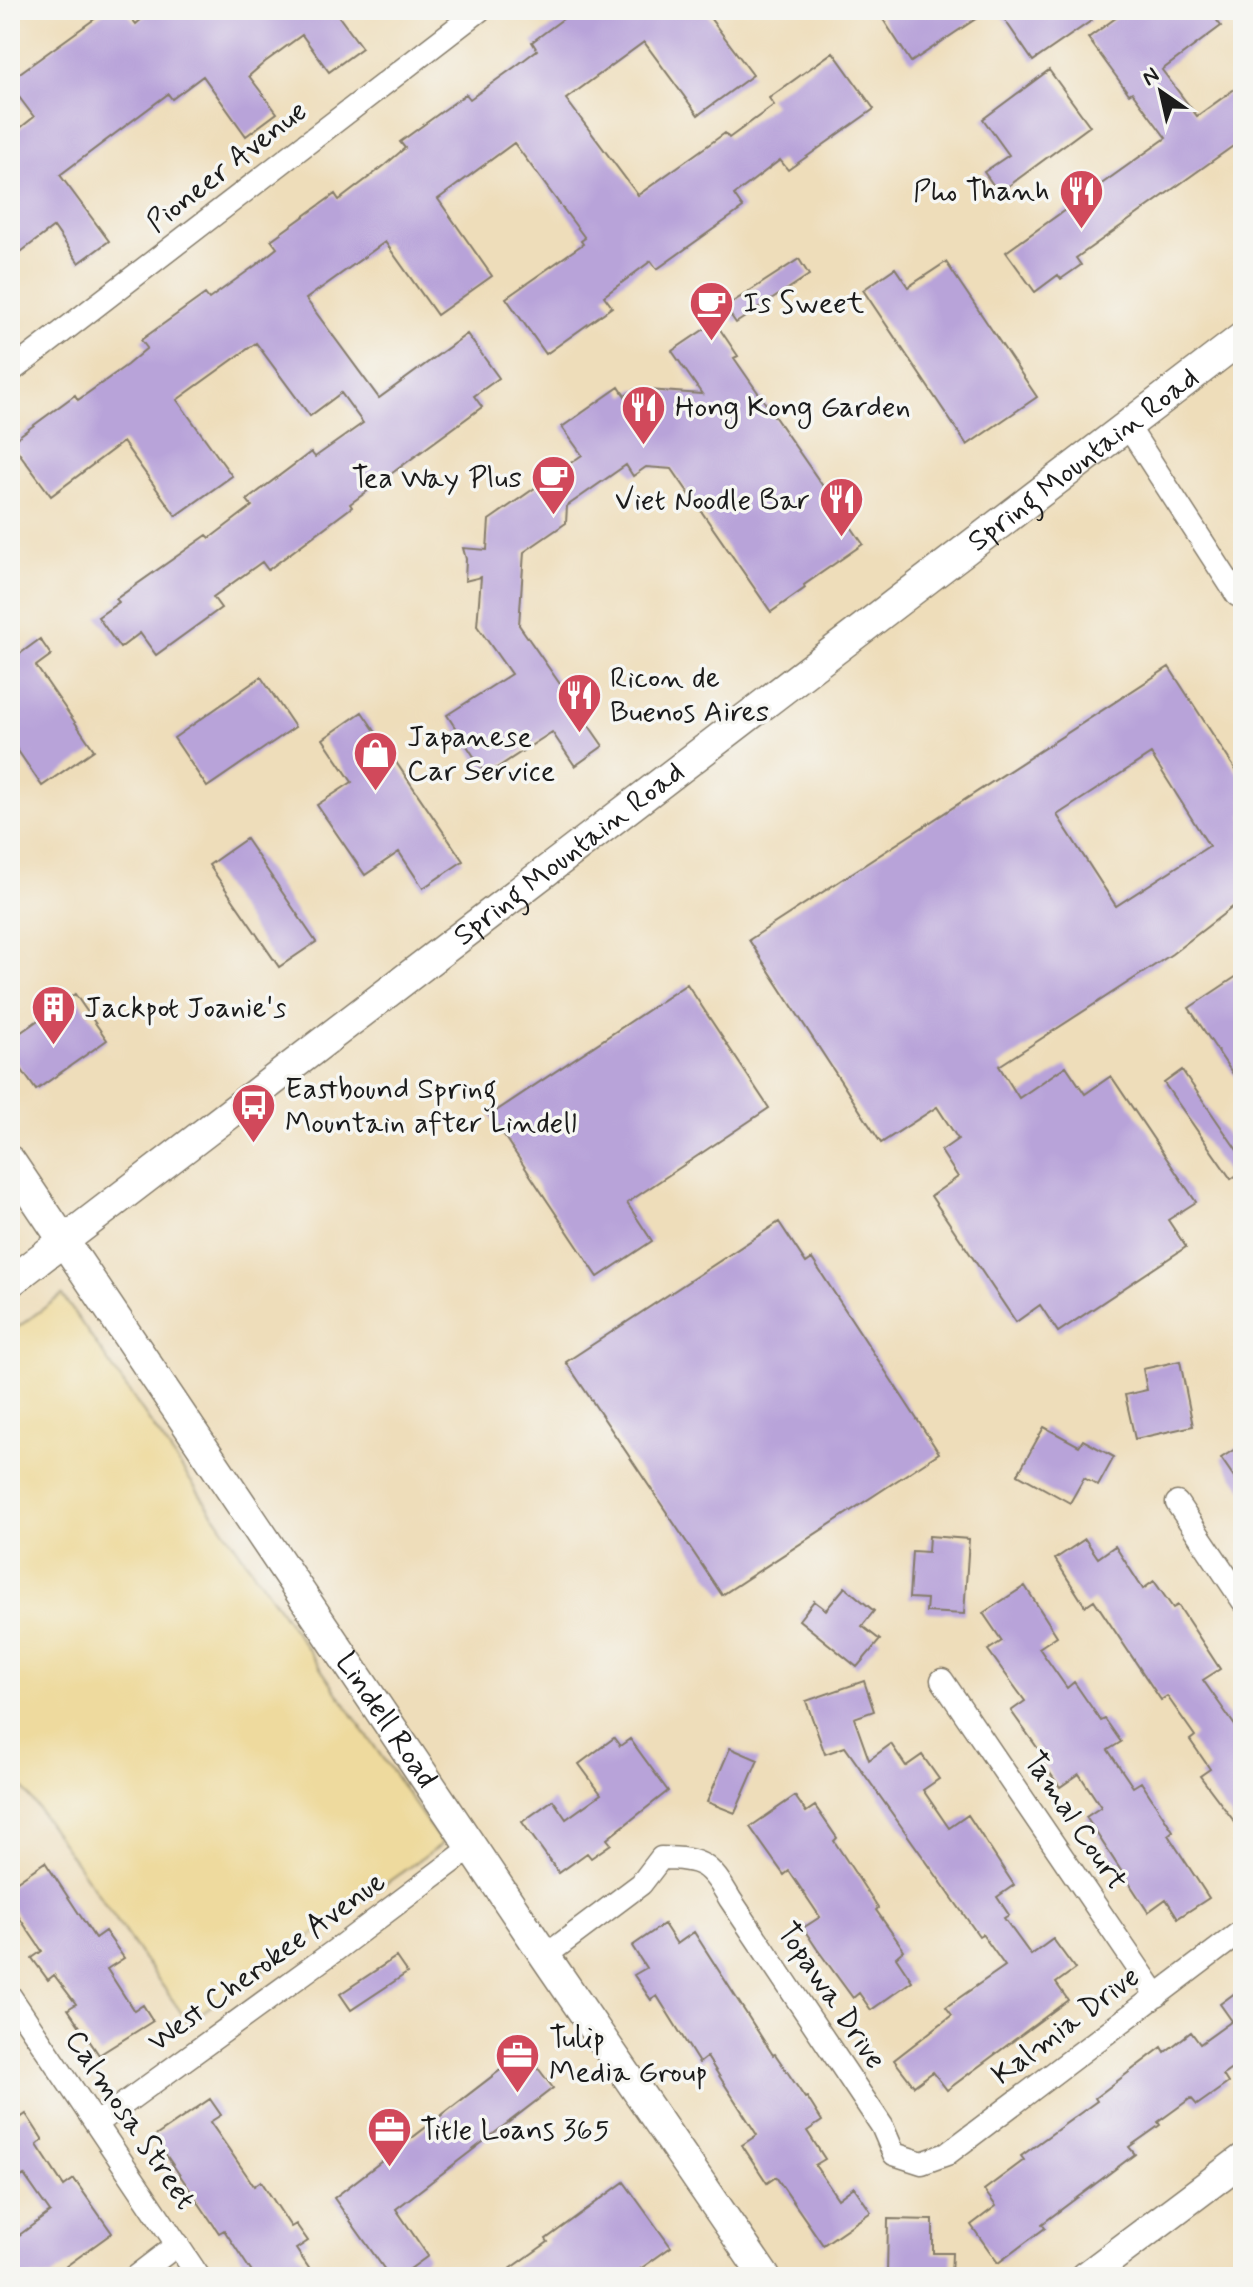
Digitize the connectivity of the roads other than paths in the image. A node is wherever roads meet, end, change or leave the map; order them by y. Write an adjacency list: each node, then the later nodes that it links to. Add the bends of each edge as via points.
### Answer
1 (480, 10): 3 (street, Pioneer Avenue)
2 (1243, 337): 4 (main road, Spring Mountain Road)
3 (10, 372)
4 (1127, 425): 5 (street); 7 (main road, Spring Mountain Road)
5 (1237, 595)
6 (10, 1161): 7 (main road, Lindell Road)
7 (64, 1241): 8 (main road, Spring Mountain Road); 12 (main road, Lindell Road)
8 (10, 1282)
9 (1177, 1503): 10 (street)
10 (1243, 1601)
11 (942, 1680): 16 (street, Tamal Court)
12 (472, 1847): 14 (main road, Lindell Road); 17 (street, West Cherokee Avenue)
13 (1243, 1930): 16 (street, Kalmia Drive)
14 (545, 1956): 19 (street, Topawa Drive, via 641,1884 661,1858 690,1858 716,1876 882,2126 894,2154); 23 (main road, Lindell Road)
15 (10, 1996): 17 (street, Calmosa Street)
16 (1157, 1996): 19 (street, Kalmia Drive, via 947,2154)
17 (96, 2124): 20 (street, Calmosa Street)
18 (1243, 2159): 24 (main road)
19 (922, 2163)
20 (178, 2244): 21 (street); 22 (street, Calmosa Street)
21 (135, 2277)
22 (199, 2277)
23 (765, 2277)
24 (1086, 2277)

